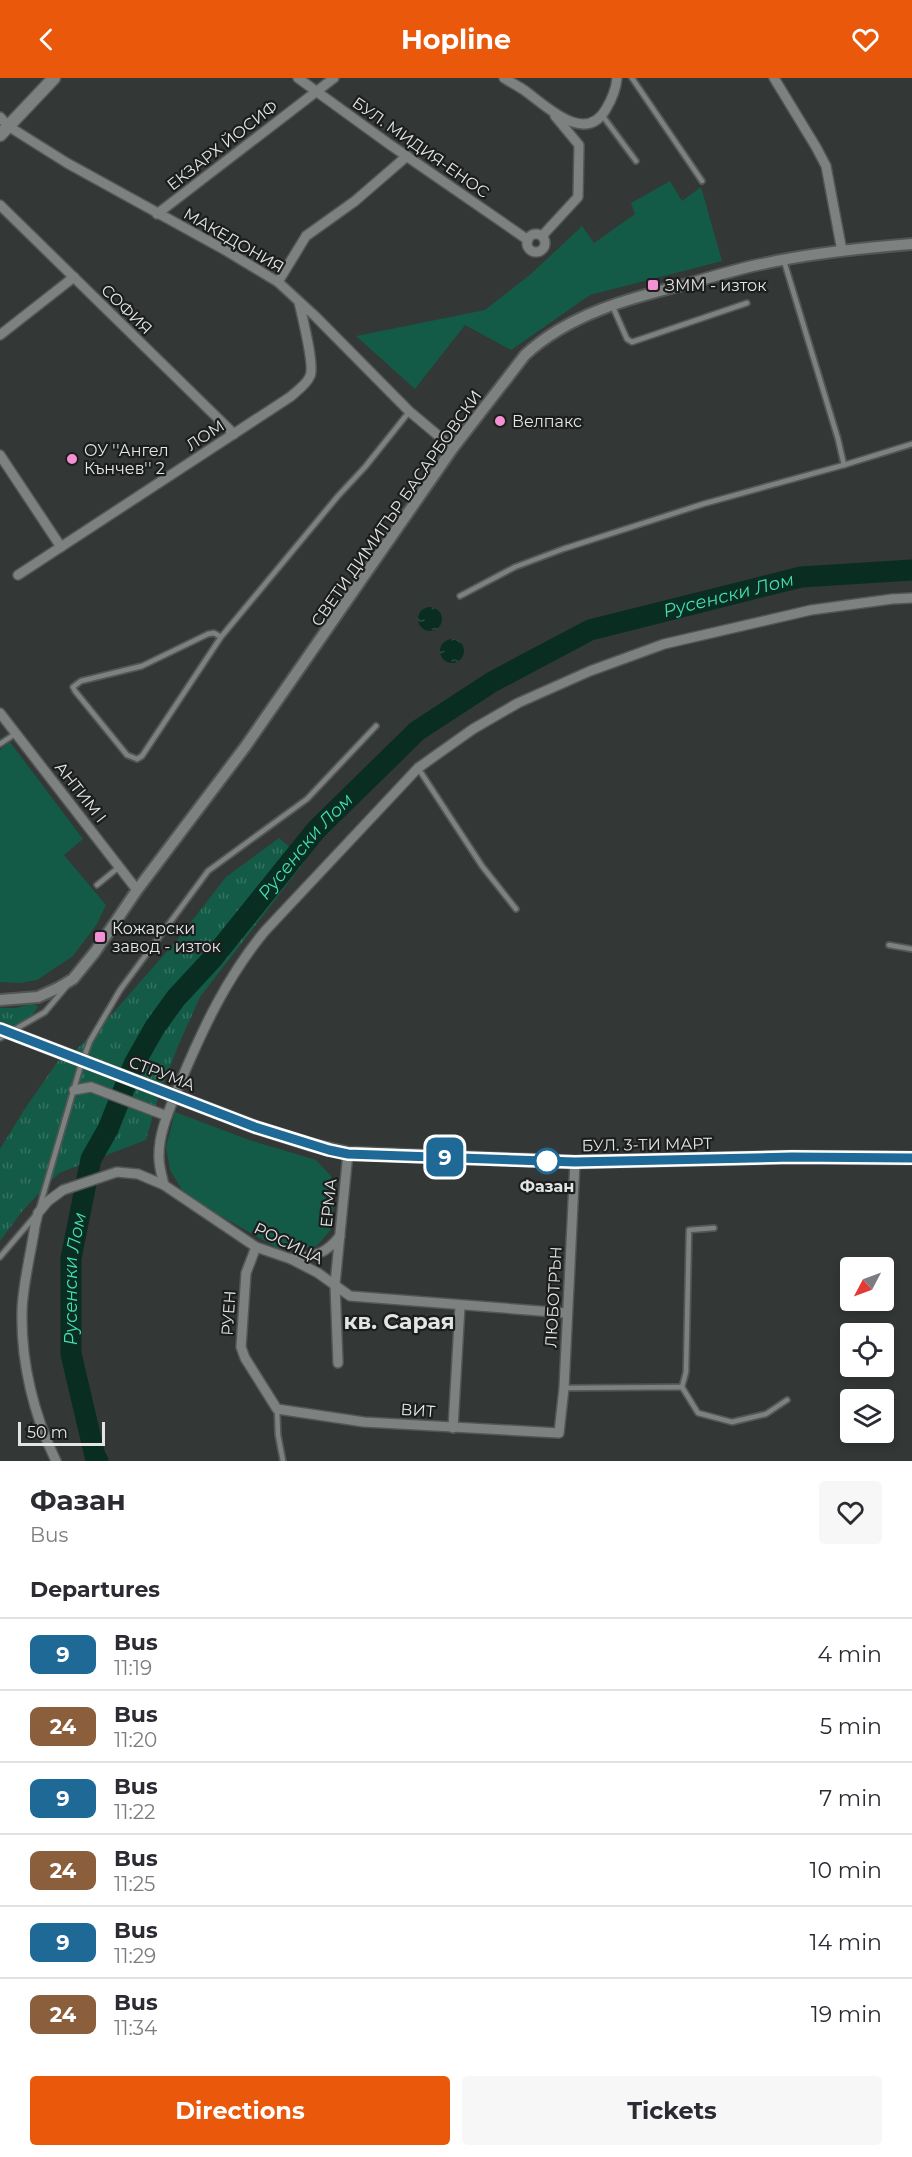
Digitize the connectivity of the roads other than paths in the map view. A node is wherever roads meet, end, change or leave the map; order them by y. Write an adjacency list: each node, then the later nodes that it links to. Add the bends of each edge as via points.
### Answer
1 (54, 78): 11 (main road)
2 (298, 78): 8 (street, БУЛ. МИДИЯ-ЕНОС)
3 (334, 78): 8 (street, ЕКЗАРХ ЙОСИФ)
4 (504, 78): 9 (street)
5 (617, 78): 10 (street)
6 (632, 78): 14 (lane)
7 (774, 78): 20 (street, via 826,166)
8 (316, 92): 12 (street, БУЛ. МИДИЯ-ЕНОС); 16 (street, ЕКЗАРХ ЙОСИФ)
9 (551, 112): 10 (street, via 586,124); 17 (street, via 579,145 578,197)
10 (603, 115): 13 (lane)
11 (3, 126): 16 (street, МАКЕДОНИЯ)
12 (407, 156): 18 (street, БУЛ. МИДИЯ-ЕНОС); 23 (street, via 306,236)
13 (636, 161)
14 (702, 181)
15 (0, 205): 22 (street, СОФИЯ)
16 (158, 214): 23 (street, МАКЕДОНИЯ)
17 (542, 237): 18 (street, via 536,234); 18 (street, via 545,244 540,251 530,249)
18 (528, 240)
19 (912, 244): 20 (street, СВЕТИ ДИМИТЪР БАСАРБОВСКИ)
20 (842, 251): 21 (street, СВЕТИ ДИМИТЪР БАСАРБОВСКИ)
21 (783, 260): 26 (street, СВЕТИ ДИМИТЪР БАСАРБОВСКИ); 33 (lane)
22 (74, 277): 27 (street); 29 (street, СОФИЯ)
23 (278, 282): 24 (street, МАКЕДОНИЯ)
24 (299, 302): 28 (street, МАКЕДОНИЯ); 29 (street, ЛОМ, via 311,376 290,397)
25 (747, 303): 26 (lane, via 632,342)
26 (612, 305): 31 (street, СВЕТИ ДИМИТЪР БАСАРБОВСКИ, via 571,322 539,342)
27 (0, 335)
28 (409, 411): 31 (street, МАКЕДОНИЯ); 38 (lane)
29 (234, 434): 34 (street, ЛОМ)
30 (912, 444): 33 (lane)
31 (453, 448): 46 (street, СВЕТИ ДИМИТЪР БАСАРБОВСКИ, via 245,747)
32 (0, 455): 34 (street)
33 (844, 465): 36 (lane, via 563,549 515,567)
34 (61, 547): 35 (street, ЛОМ)
35 (18, 575)
36 (460, 596)
37 (912, 598): 43 (street, via 811,610 664,645 590,671 518,703 472,729)
38 (221, 637): 38 (lane, via 148,750 136,759 127,755 73,687 81,681 142,666 208,634)
39 (0, 713): 41 (street, АНТИМ I)
40 (376, 726): 54 (lane, via 307,799 208,871 110,1005 90,1041)
41 (16, 733): 42 (lane); 44 (street, АНТИМ I)
42 (0, 744)
43 (418, 768): 47 (lane, via 482,866); 55 (street, via 247,953 201,1033)
44 (119, 867): 45 (lane); 46 (street, АНТИМ I)
45 (97, 885)
46 (136, 890): 50 (street, СВЕТИ ДИМИТЪР БАСАРБОВСКИ)
47 (516, 909)
48 (889, 945): 49 (lane)
49 (912, 949)
50 (73, 979): 51 (street, via 38,997); 53 (lane, via 45,1012)
51 (0, 1000)
52 (0, 1029): 56 (main road, СТРУМА, bridge)
53 (0, 1038)
54 (74, 1090): 55 (street, via 91,1087); 61 (lane)
55 (167, 1116): 60 (street, via 159,1153)
56 (312, 1145): 57 (main road, БУЛ. 3-ТИ МАРТ)
57 (348, 1154): 59 (main road, БУЛ. 3-ТИ МАРТ); 63 (street, ЕРМА)
58 (912, 1158): 59 (main road, БУЛ. 3-ТИ МАРТ)
59 (575, 1162): 69 (street, ЛЮБОТРЪН)
60 (164, 1185): 61 (street, РОСИЦА, via 145,1176 117,1172 63,1190); 64 (street, РОСИЦА)
61 (38, 1213): 65 (lane); 77 (street, via 22,1312 34,1406)
62 (714, 1228): 71 (lane, via 689,1230 686,1372)
63 (340, 1236): 66 (street, via 316,1256); 67 (street, ЕРМА)
64 (256, 1247): 66 (street, РОСИЦА); 74 (street, РУЕН, via 246,1273 241,1347)
65 (0, 1257)
66 (291, 1259): 67 (street, РОСИЦА)
67 (335, 1284): 68 (street, РОСИЦА, via 350,1296); 70 (street, ЕРМА)
68 (460, 1306): 69 (street, РОСИЦА); 75 (street)
69 (566, 1313): 72 (street, ЛЮБОТРЪН)
70 (338, 1363)
71 (682, 1387): 72 (lane); 73 (lane, via 698,1413 732,1422 766,1414)
72 (564, 1388): 76 (street, ЛЮБОТРЪН)
73 (787, 1400)
74 (277, 1409): 75 (street, ВИТ, via 364,1422); 78 (lane)
75 (453, 1428): 76 (street, ВИТ)
76 (559, 1433)
77 (56, 1461)
78 (283, 1461)

